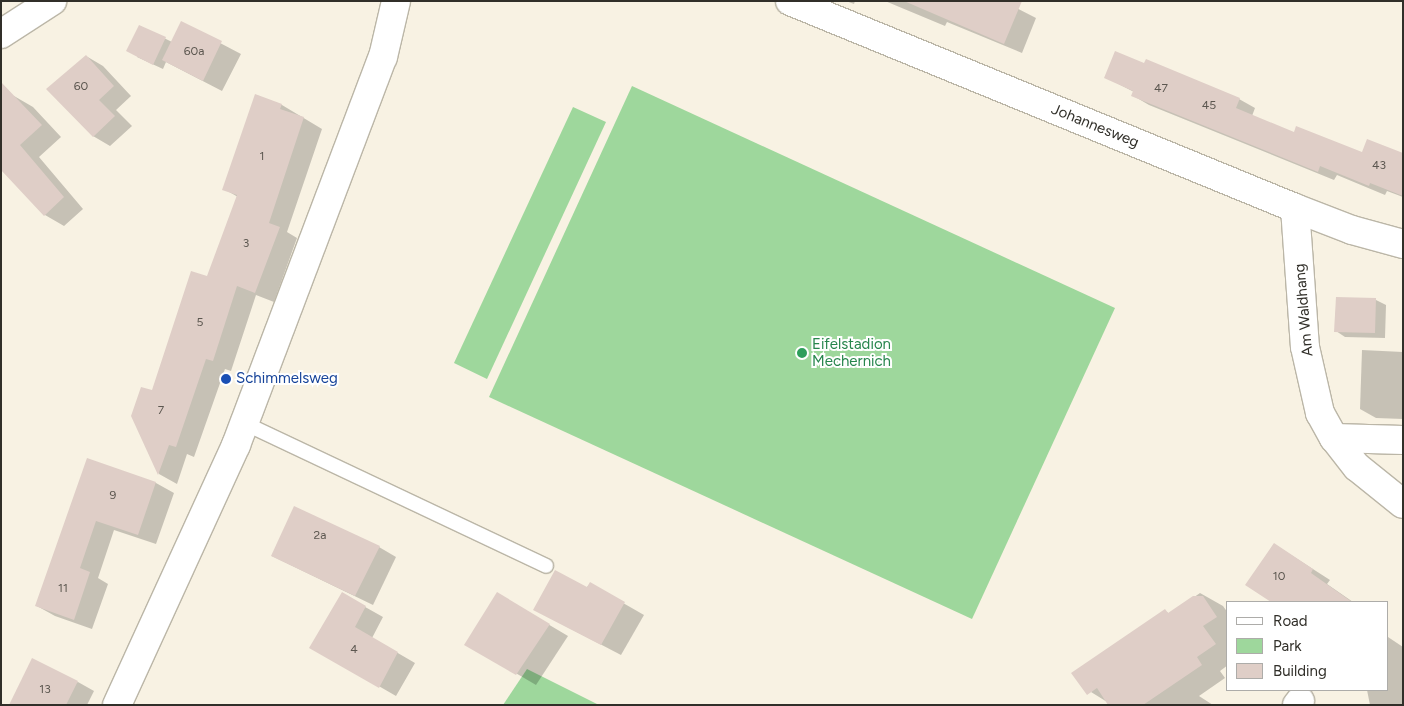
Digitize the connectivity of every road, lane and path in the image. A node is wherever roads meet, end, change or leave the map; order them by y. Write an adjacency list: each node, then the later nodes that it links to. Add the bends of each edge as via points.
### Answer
1 (52, 1): 4 (street)
2 (396, 1): 7 (street, via 383,58)
3 (790, 1): 5 (street, Johannesweg)
4 (1, 34)
5 (1295, 208): 6 (street, Johannesweg, via 1352,230); 8 (street, Am Waldhang, via 1305,347 1320,414)
6 (1403, 244)
7 (244, 423): 11 (lane); 12 (street)
8 (1334, 438): 9 (street); 10 (street, Am Waldhang, via 1357,467)
9 (1403, 440)
10 (1403, 504)
11 (546, 566)
12 (117, 705)

